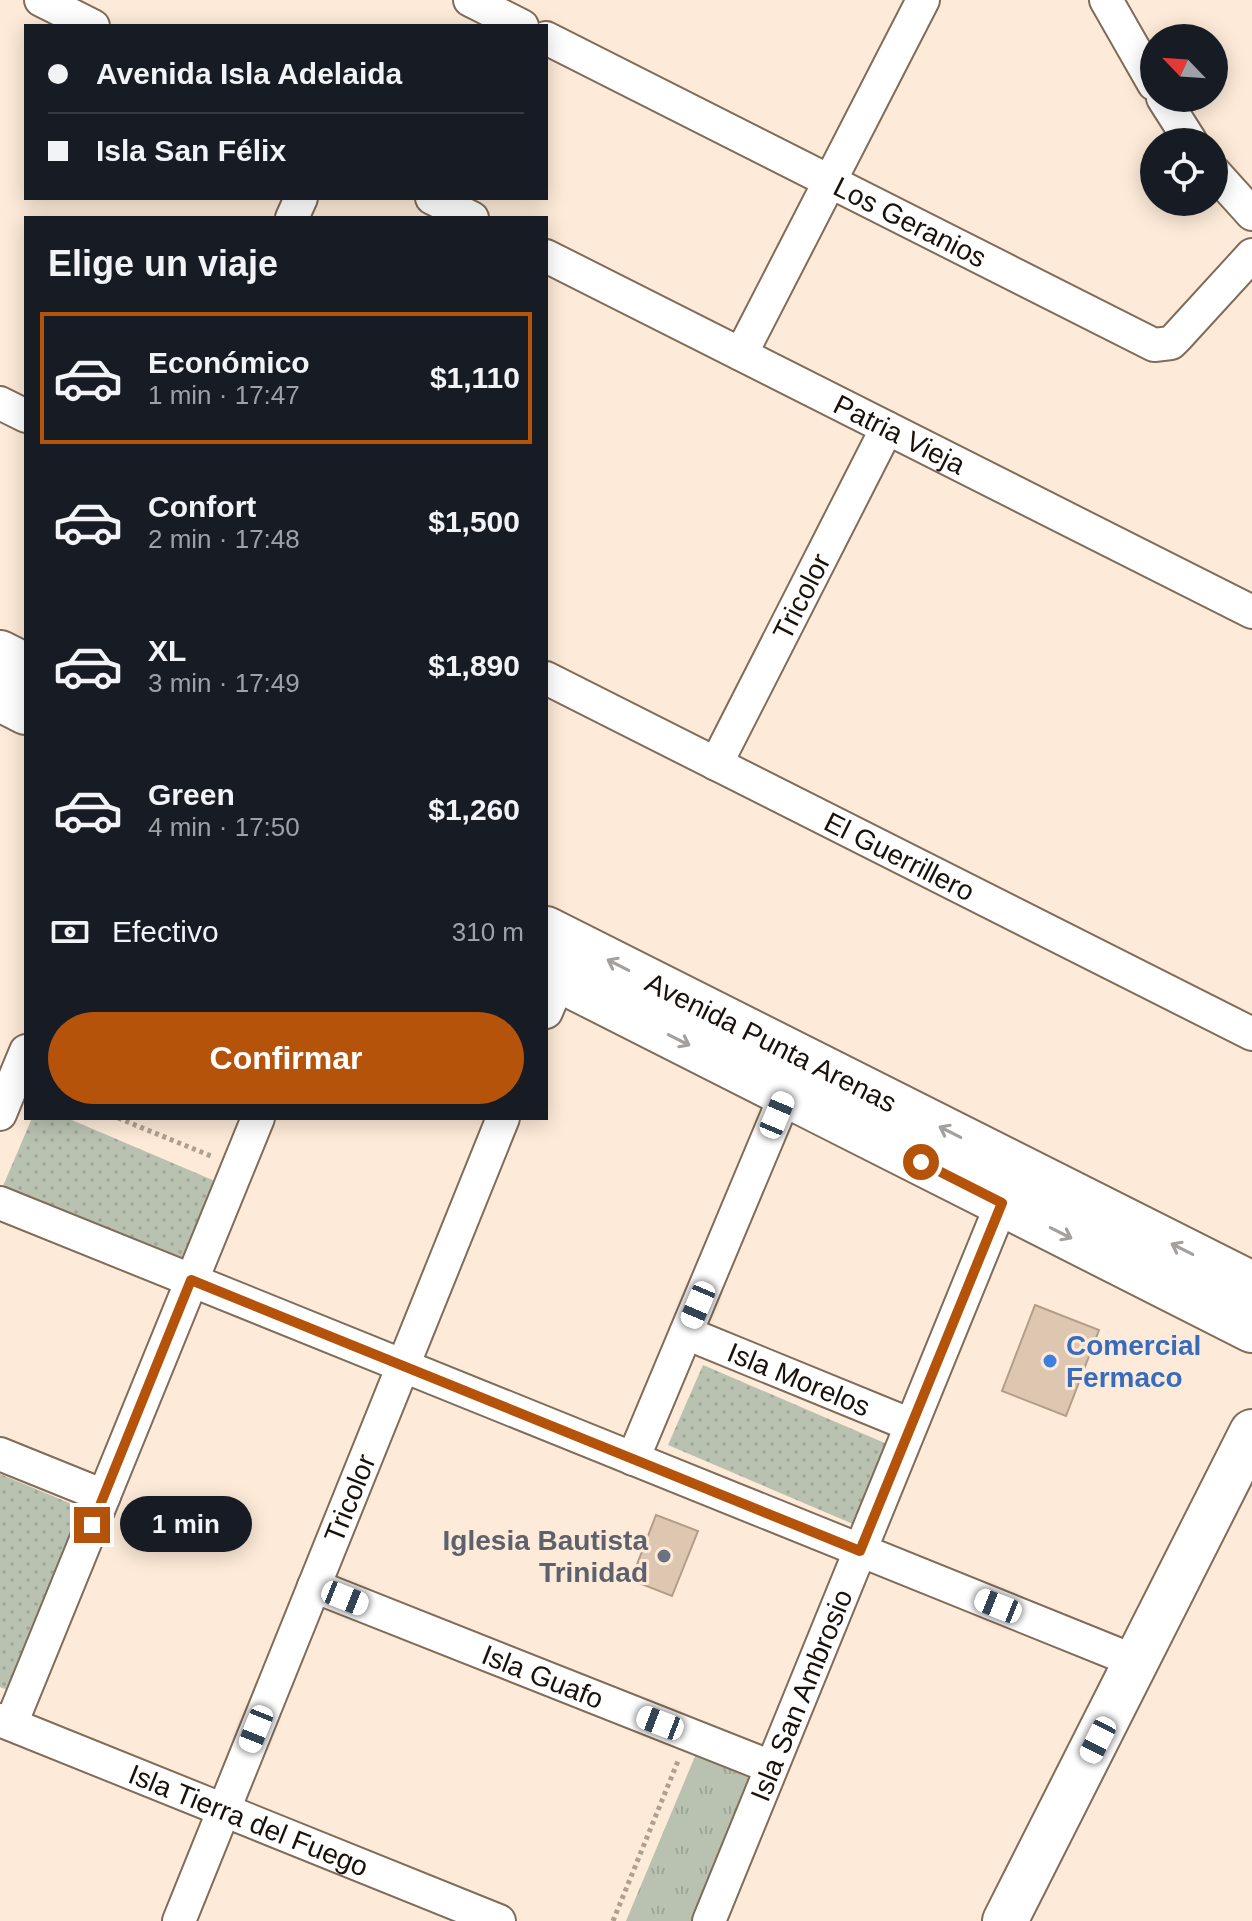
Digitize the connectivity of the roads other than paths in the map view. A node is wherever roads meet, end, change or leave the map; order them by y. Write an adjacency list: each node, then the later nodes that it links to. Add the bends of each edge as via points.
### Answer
1 (470, 0): 6 (street)
2 (923, 0): 9 (street)
3 (1106, 0): 8 (street)
4 (54, 3): 5 (street)
5 (90, 24)
6 (518, 24)
7 (548, 39): 9 (street, Los Geranios)
8 (1140, 60)
9 (830, 180): 14 (street, Los Geranios, via 1154,345 1171,343); 16 (street)
10 (1228, 187): 12 (street)
11 (436, 200): 13 (street)
12 (1252, 214)
13 (468, 216)
14 (1252, 255)
15 (548, 257): 16 (street, Patria Vieja)
16 (741, 354): 19 (street, Patria Vieja)
17 (0, 403): 18 (street)
18 (24, 415)
19 (887, 428): 20 (street, Patria Vieja); 26 (street, Tricolor)
20 (1252, 612)
21 (0, 653): 22 (main road)
22 (24, 665)
23 (548, 679): 26 (street, El Guerrillero)
24 (0, 699): 25 (main road)
25 (24, 711)
26 (716, 764): 28 (street, El Guerrillero)
27 (555, 967): 30 (main road, one-way to 30); 37 (main road, Avenida Punta Arenas, one-way to 27)
28 (1252, 1034)
29 (24, 1056): 31 (street)
30 (786, 1094): 35 (main road); 39 (street)
31 (0, 1114)
32 (257, 1120): 36 (street)
33 (502, 1120): 40 (street, Tricolor)
34 (0, 1203): 36 (street)
35 (1002, 1203): 38 (main road, one-way to 38); 41 (street, Isla San Ambrosio)
36 (191, 1280): 40 (street); 46 (street)
37 (1252, 1284)
38 (1252, 1330)
39 (686, 1333): 41 (street, Isla Morelos); 44 (street)
40 (403, 1366): 44 (street); 48 (street, Tricolor)
41 (911, 1425): 47 (street, Isla San Ambrosio)
42 (1252, 1432): 45 (main road)
43 (0, 1454): 46 (street)
44 (633, 1459): 47 (street)
45 (1242, 1475): 49 (main road)
46 (104, 1496): 50 (street)
47 (860, 1551): 49 (street); 51 (street, Isla San Ambrosio)
48 (314, 1586): 51 (street, Isla Guafo); 52 (street, Tricolor)
49 (1137, 1662): 56 (main road)
50 (6, 1722): 52 (street, Isla Tierra del Fuego)
51 (771, 1767): 55 (street, Isla San Ambrosio)
52 (224, 1810): 53 (street, Tricolor); 54 (street, Isla Tierra del Fuego)
53 (179, 1921)
54 (499, 1921)
55 (709, 1921)
56 (1005, 1921)

